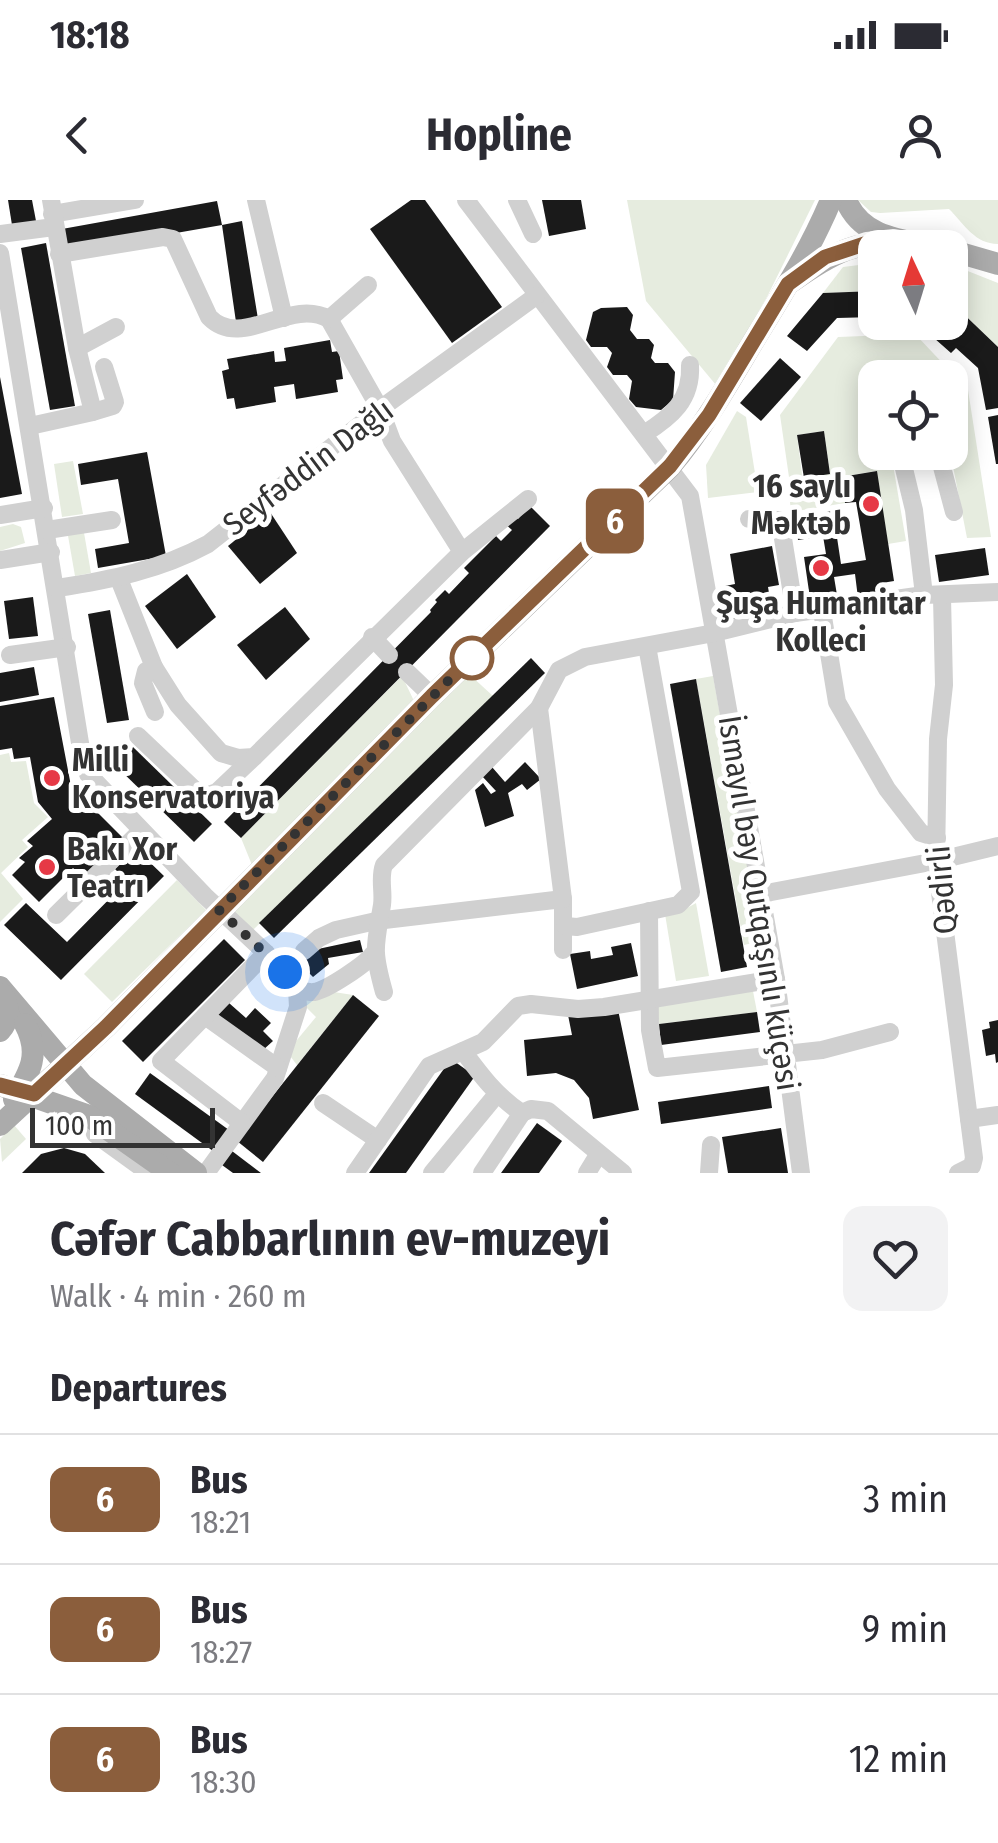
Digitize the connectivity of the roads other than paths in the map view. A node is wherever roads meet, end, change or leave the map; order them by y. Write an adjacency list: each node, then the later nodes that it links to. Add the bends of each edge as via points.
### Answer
1 (135, 200): 7 (street)
2 (256, 200): 17 (street)
3 (466, 200): 16 (street, İsmayıl bəy Qutqaşınlı küçəsi)
4 (516, 200): 10 (street)
5 (831, 200): 14 (main road)
6 (846, 200): 8 (main road)
7 (52, 214): 9 (street); 13 (street)
8 (872, 230)
9 (0, 234)
10 (533, 234)
11 (858, 245): 14 (main road, via 825,257)
12 (0, 253): 21 (street)
13 (59, 254): 17 (street, via 173,239 218,326); 20 (street)
14 (788, 284): 28 (main road)
15 (368, 285): 18 (street)
16 (536, 296): 24 (street, Seyfəddin Dağlı, via 455,348); 27 (street, İsmayıl bəy Qutqaşınlı küçəsi)
17 (284, 318): 18 (street, via 316,311)
18 (329, 318): 24 (street)
19 (116, 328): 20 (street)
20 (77, 348): 25 (street)
21 (8, 351): 26 (street)
22 (690, 365): 27 (street, via 679,407)
23 (104, 367): 25 (street, via 115,402)
24 (380, 410): 39 (street, via 392,441); 41 (street, Seyfəddin Dağlı, via 208,544)
25 (94, 412): 26 (street)
26 (30, 426): 32 (street)
27 (644, 434): 28 (street, İsmayıl bəy Qutqaşınlı küçəsi)
28 (670, 466): 47 (street, İsmayıl bəy Qutqaşınlı küçəsi, via 692,503); 55 (main road)
29 (904, 470): 44 (street, Qədirli)
30 (943, 470): 33 (street)
31 (528, 499): 39 (street)
32 (44, 508): 34 (street); 37 (street)
33 (954, 512)
34 (0, 516)
35 (750, 519): 46 (street, via 770,518 781,526)
36 (112, 520): 37 (street)
37 (47, 530): 38 (street)
38 (51, 552): 40 (street); 42 (street)
39 (462, 552): 48 (street)
40 (0, 560)
41 (118, 579): 42 (street, Seyfəddin Dağlı); 53 (street)
42 (56, 588): 50 (street)
43 (998, 592): 44 (street)
44 (933, 596): 45 (street); 61 (street, Qədirli, via 944,684)
45 (822, 611): 46 (street); 61 (street, via 836,702 887,789 921,833)
46 (795, 613): 47 (street)
47 (714, 633): 49 (street); 64 (street, İsmayıl bəy Qutqaşınlı küçəsi)
48 (372, 637): 52 (street); 59 (street)
49 (646, 646): 56 (street, via 585,657 559,670); 67 (street, via 691,892 678,906)
50 (66, 647): 51 (street); 60 (street, via 88,774)
51 (10, 655)
52 (389, 655)
53 (154, 666): 57 (street, via 143,683); 59 (street, via 222,754)
54 (407, 672): 55 (street)
55 (432, 696): 66 (main road)
56 (539, 708): 65 (street); 69 (street, via 384,865)
57 (155, 712)
58 (138, 736): 59 (street, via 206,796)
59 (254, 756)
60 (141, 831): 66 (street); 68 (street)
61 (937, 838): 63 (street, Qədirli)
62 (998, 846): 63 (street)
63 (936, 861): 64 (street); 96 (street, Qədirli)
64 (761, 894): 75 (street, İsmayıl bəy Qutqaşınlı küçəsi)
65 (563, 899): 69 (street); 70 (street)
66 (219, 910): 73 (street); 83 (main road)
67 (649, 912): 70 (street); 79 (street)
68 (56, 915)
69 (376, 922): 71 (street, via 336,930); 74 (street)
70 (565, 926): 72 (street)
71 (304, 950)
72 (563, 950)
73 (266, 953): 76 (street); 80 (street)
74 (373, 954): 76 (street, via 360,969 319,990); 78 (street)
75 (776, 979): 79 (street); 87 (street, İsmayıl bəy Qutqaşınlı küçəsi)
76 (297, 989): 89 (street, via 298,1007)
77 (4, 992): 82 (main road); 84 (main road, via 9,1011); 90 (main road, via 35,1048)
78 (384, 992)
79 (645, 999): 81 (street); 86 (street, via 578,1010 518,1006 496,1032); 87 (street, via 657,1068)
80 (205, 1016): 89 (street); 98 (street, via 161,1061)
81 (622, 1017)
82 (32, 1024): 83 (main road, via 64,1039); 88 (main road)
83 (106, 1027): 88 (main road); 93 (main road, via 87,1066)
84 (0, 1030)
85 (890, 1032): 87 (street)
86 (463, 1050): 91 (street); 99 (street, via 430,1066)
87 (785, 1053): 112 (street, İsmayıl bəy Qutqaşınlı küçəsi)
88 (66, 1065): 90 (main road); 93 (main road)
89 (278, 1068): 98 (street)
90 (18, 1090): 93 (main road); 97 (main road)
91 (498, 1094): 94 (street); 107 (street)
92 (323, 1103): 99 (street)
93 (92, 1106): 102 (street, via 95,1134); 103 (main road); 104 (main road)
94 (522, 1113): 101 (street, via 548,1111); 108 (street)
95 (998, 1115): 96 (street)
96 (969, 1119): 113 (street, Qədirli, via 972,1166)
97 (0, 1122)
98 (242, 1124): 105 (street)
99 (378, 1140): 106 (street)
100 (711, 1145): 111 (street)
101 (598, 1155): 109 (street); 110 (street)
102 (149, 1173)
103 (170, 1173)
104 (196, 1173)
105 (206, 1173)
106 (355, 1173)
107 (432, 1173)
108 (482, 1173)
109 (587, 1173)
110 (623, 1173)
111 (709, 1173)
112 (801, 1173)
113 (958, 1173)

